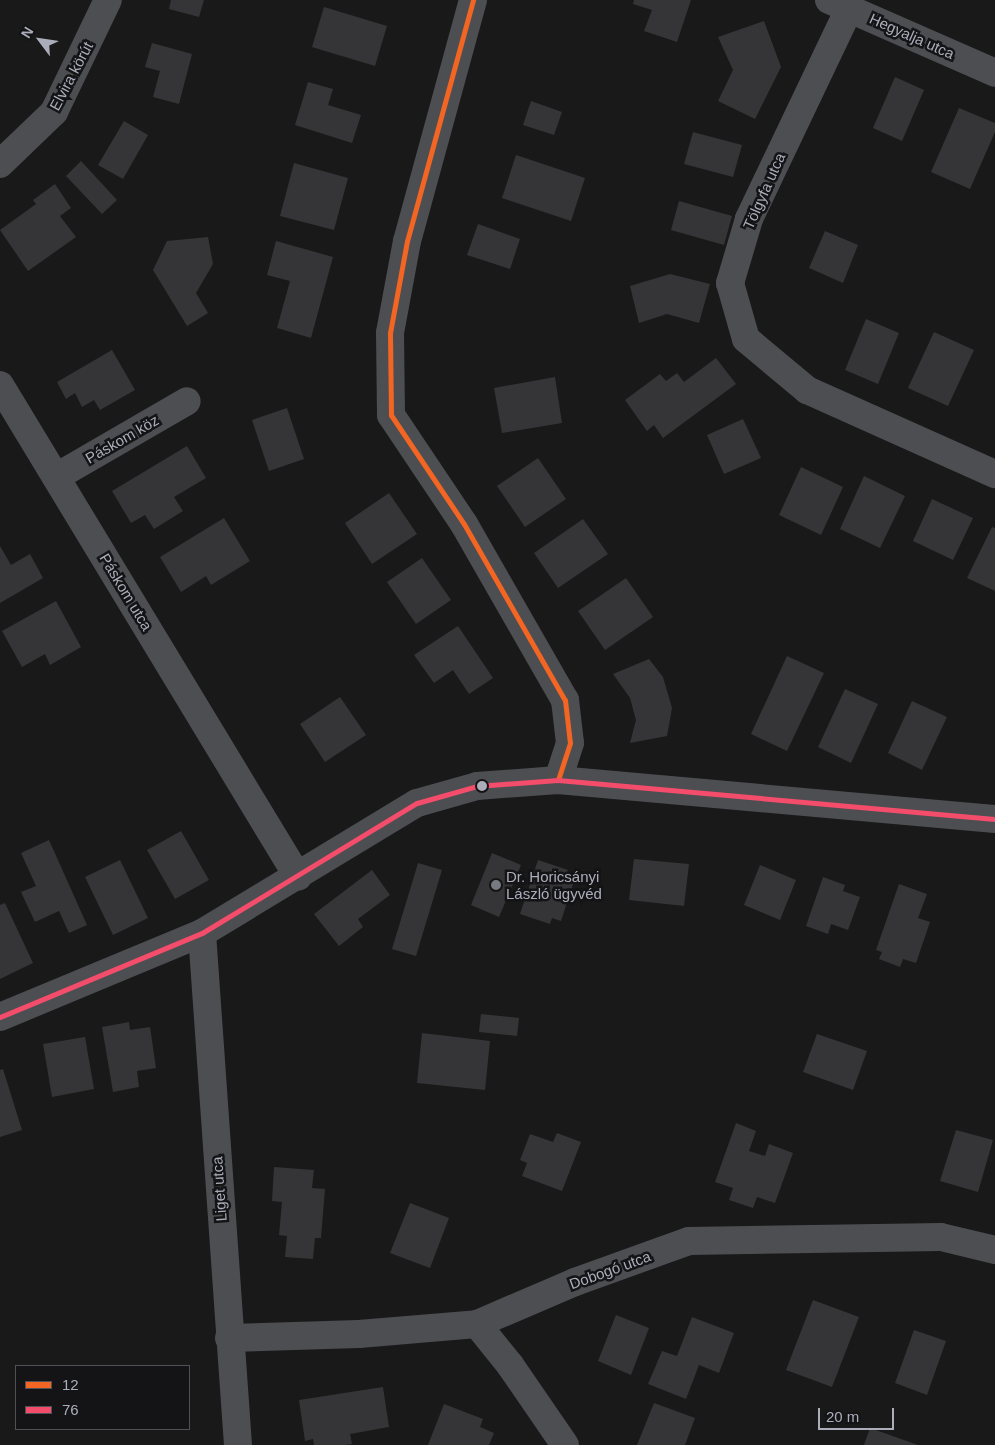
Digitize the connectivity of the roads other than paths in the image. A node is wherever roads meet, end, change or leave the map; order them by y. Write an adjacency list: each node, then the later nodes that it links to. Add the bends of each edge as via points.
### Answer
1 (108, 0): 5 (street, Elvira körút, via 54,112)
2 (473, 0): 10 (street, via 408,241 390,332 392,415 464,524 565,700 570,743)
3 (839, 4): 4 (street, Hegyalja utca); 8 (street, Tölgyfa utca, via 749,219 730,283 746,339 807,390)
4 (995, 73)
5 (0, 164)
6 (0, 385): 9 (street, Páskom utca)
7 (187, 401): 9 (street, Páskom köz)
8 (995, 474)
9 (56, 476): 12 (street, Páskom utca)
10 (558, 780): 11 (street); 12 (street, via 477,786 417,803)
11 (995, 819)
12 (298, 877): 13 (street)
13 (202, 933): 14 (street); 17 (street, Liget utca)
14 (0, 1017)
15 (995, 1250): 16 (street, Dobogó utca, via 941,1237 688,1241 575,1282)
16 (477, 1324): 17 (street, Dobogó utca, via 359,1334); 19 (street, via 510,1365)
17 (229, 1338): 18 (street, Liget utca)
18 (238, 1445)
19 (565, 1445)

